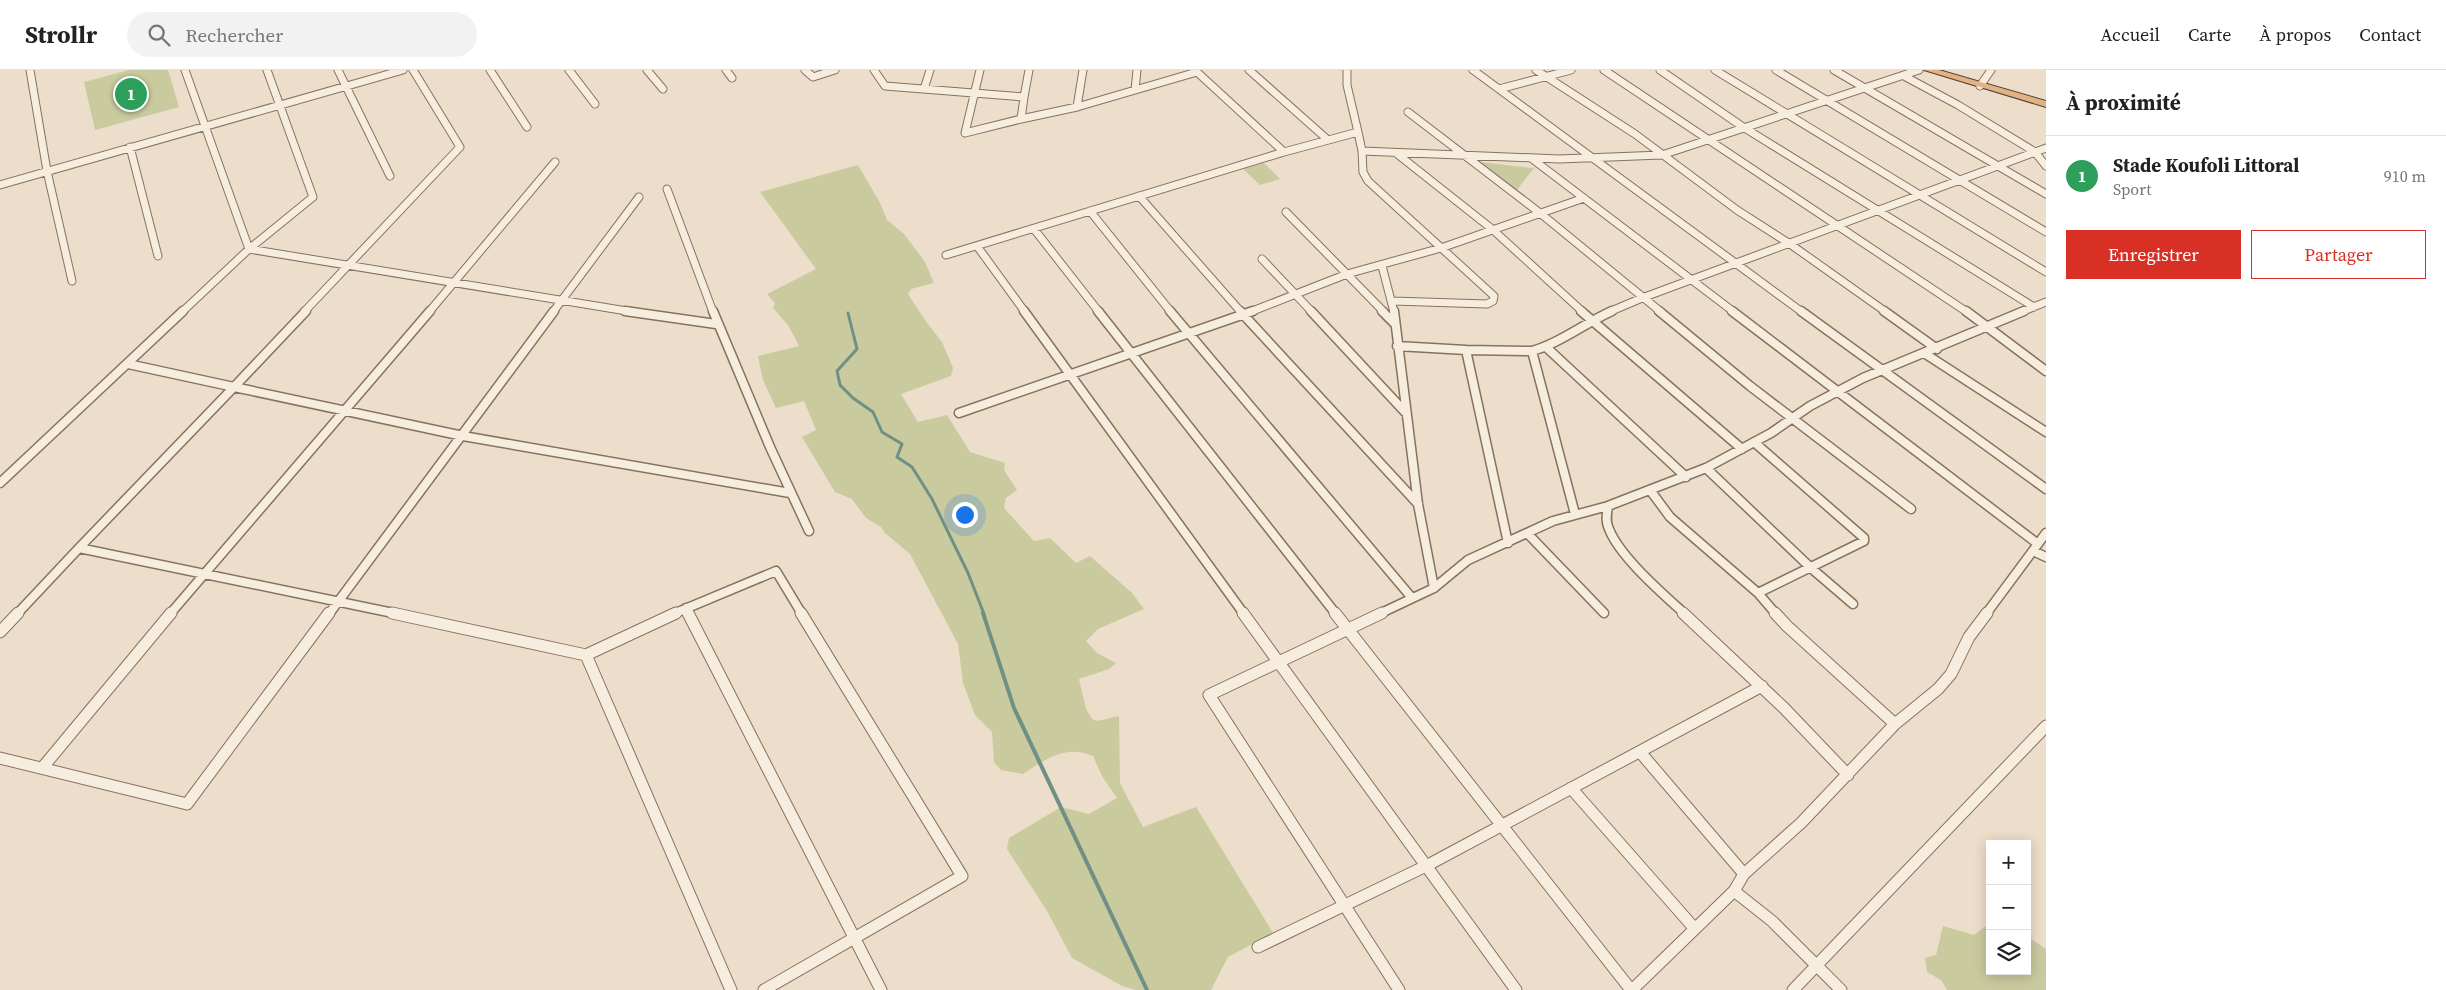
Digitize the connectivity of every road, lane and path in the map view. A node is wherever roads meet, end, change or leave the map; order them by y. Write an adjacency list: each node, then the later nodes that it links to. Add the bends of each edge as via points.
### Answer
1 (30, 70): 74 (street)
2 (185, 70): 55 (street)
3 (267, 70): 48 (street)
4 (338, 70): 38 (street)
5 (403, 70): 38 (street)
6 (413, 70): 100 (street, via 460,147)
7 (490, 70): 56 (street)
8 (569, 70): 49 (street)
9 (647, 70): 40 (street)
10 (726, 70): 37 (street)
11 (805, 70): 12 (street, via 813,78)
12 (835, 70)
13 (874, 70): 41 (street, via 885,86)
14 (930, 70): 41 (street)
15 (980, 70): 45 (street)
16 (1029, 70): 46 (street)
17 (1082, 70): 51 (street)
18 (1137, 70): 44 (street)
19 (1205, 70): 33 (street)
20 (1249, 70): 60 (street)
21 (1347, 70): 58 (street, via 1347,85)
22 (1473, 70): 42 (street)
23 (1536, 70): 36 (street)
24 (1571, 70): 36 (street)
25 (1604, 70): 59 (street)
26 (1660, 70): 57 (street)
27 (1715, 70): 53 (street)
28 (1776, 70): 47 (street)
29 (1834, 70): 43 (street)
30 (1920, 70): 35 (street)
31 (1929, 70): 39 (highway)
32 (1991, 70): 39 (street)
33 (1197, 72): 34 (street); 64 (street)
34 (1186, 73): 44 (street)
35 (1904, 76): 43 (street); 65 (street, via 1958,104)
36 (1546, 77): 42 (street); 67 (street)
37 (732, 78)
38 (346, 86): 48 (street); 75 (street)
39 (1980, 86): 50 (highway)
40 (663, 89)
41 (924, 89): 45 (street)
42 (1499, 89): 70 (street)
43 (1867, 89): 47 (street); 72 (street)
44 (1136, 90): 51 (street)
45 (974, 93): 46 (street); 54 (street, via 966,133)
46 (1024, 97): 54 (street)
47 (1828, 101): 53 (street); 76 (street)
48 (281, 104): 55 (street); 95 (street, via 313,196)
49 (595, 104)
50 (2046, 104)
51 (1077, 107): 54 (street)
52 (1408, 112): 68 (street)
53 (1785, 114): 57 (street); 80 (street)
54 (1021, 119)
55 (204, 126): 61 (street); 95 (street)
56 (527, 127)
57 (1743, 127): 59 (street); 85 (street)
58 (1358, 132): 60 (street); 63 (street)
59 (1707, 139): 67 (street); 88 (street)
60 (1328, 140): 64 (street)
61 (130, 147): 74 (street); 97 (street)
62 (2046, 148): 65 (street)
63 (1362, 151): 66 (street); 94 (street, via 1363,172 1368,181)
64 (1284, 152): 81 (street)
65 (2035, 152): 72 (street); 73 (street)
66 (1396, 153): 68 (street); 90 (street)
67 (1662, 155): 70 (street); 92 (street)
68 (1464, 156): 69 (street); 87 (street)
69 (1530, 158): 70 (street); 83 (street)
70 (1596, 159): 99 (street)
71 (555, 162): 106 (street)
72 (1997, 165): 76 (street); 79 (street)
73 (2046, 166)
74 (47, 171): 77 (street); 104 (street)
75 (390, 176)
76 (1960, 180): 80 (street); 91 (street)
77 (0, 185)
78 (667, 189): 116 (street)
79 (2046, 194)
80 (1918, 195): 85 (street); 102 (street)
81 (1139, 196): 84 (street); 113 (street)
82 (639, 197): 110 (street)
83 (1584, 198): 87 (street); 105 (street)
84 (1090, 211): 89 (street); 118 (street)
85 (1877, 211): 88 (street); 112 (street)
86 (1286, 212): 103 (street)
87 (1540, 213): 90 (street); 108 (street)
88 (1836, 226): 92 (street); 117 (street)
89 (1034, 228): 93 (street); 125 (street)
90 (1492, 229): 94 (street); 114 (street)
91 (2046, 232)
92 (1790, 244): 99 (street); 121 (street)
93 (977, 246): 96 (street); 129 (street)
94 (1441, 248): 101 (street); 109 (street, via 1490,291 1493,300 1486,304)
95 (249, 249): 100 (street); 126 (street)
96 (946, 255)
97 (158, 256)
98 (1262, 259): 107 (street)
99 (1738, 262): 105 (street); 127 (street)
100 (350, 266): 106 (street); 130 (street)
101 (1382, 266): 103 (street); 109 (street)
102 (2046, 272)
103 (1347, 274): 107 (street); 115 (street)
104 (72, 281)
105 (1691, 281): 108 (street); 131 (street)
106 (452, 284): 110 (street); 132 (street)
107 (1294, 294): 113 (street); 134 (street)
108 (1642, 298): 114 (street); 135 (street)
109 (1393, 301): 115 (street)
110 (561, 302): 116 (street); 137 (street)
111 (2046, 302): 112 (street)
112 (2034, 307): 117 (street)
113 (1243, 315): 118 (street); 146 (street)
114 (1591, 320): 120 (street); 139 (street)
115 (1394, 323): 119 (street)
116 (716, 324): 145 (street)
117 (1988, 326): 121 (street); 128 (street)
118 (1188, 334): 125 (street); 161 (street)
119 (1397, 346): 122 (street); 134 (street)
120 (1546, 347): 123 (street); 141 (street)
121 (1938, 348): 124 (street)
122 (1466, 350): 123 (street); 153 (street)
123 (1532, 351): 149 (street)
124 (1924, 353): 127 (street); 136 (street)
125 (1130, 354): 129 (street); 166 (street)
126 (128, 364): 130 (street); 142 (street)
127 (1883, 370): 131 (street); 143 (street)
128 (2046, 371)
129 (1070, 374): 133 (street); 169 (street)
130 (234, 387): 132 (street); 154 (street)
131 (1839, 391): 135 (street); 155 (street)
132 (345, 412): 137 (street); 158 (street)
133 (958, 412)
134 (1405, 412): 146 (street)
135 (1793, 418): 138 (street); 148 (street)
136 (2046, 432)
137 (463, 436): 145 (street); 162 (street)
138 (1754, 442): 139 (street); 157 (street, via 1864,538 1864,541)
139 (1742, 449): 140 (street)
140 (1706, 468): 141 (street); 157 (street)
141 (1686, 477): 144 (street)
142 (0, 483)
143 (2046, 489)
144 (1650, 490): 147 (street); 160 (street, via 1670,517)
145 (790, 493): 150 (street)
146 (1418, 504): 159 (street)
147 (1608, 506): 149 (street); 170 (street, via 1608,528 1616,544 1653,584)
148 (1910, 509)
149 (1575, 514): 152 (street, via 1552,521)
150 (809, 531)
151 (2046, 533): 155 (street)
152 (1528, 534): 153 (street); 165 (street)
153 (1508, 543): 159 (street, via 1468,560)
154 (79, 548): 158 (street); 167 (street)
155 (2036, 548): 156 (street); 171 (street, via 1969,637 1951,674 1938,689)
156 (2046, 557)
157 (1811, 568): 160 (street); 163 (street)
158 (204, 573): 162 (street); 175 (street)
159 (1434, 588): 161 (street)
160 (1758, 593): 171 (street, via 1787,626)
161 (1412, 598): 166 (street)
162 (338, 601): 168 (street); 175 (street, via 187,804)
163 (1853, 604)
164 (686, 608): 168 (street); 184 (street); 184 (street, via 776,571 962,876)
165 (1604, 613)
166 (1347, 629): 169 (street); 178 (street)
167 (0, 632)
168 (586, 655): 187 (street)
169 (1280, 662): 179 (street); 182 (street, via 1210,695)
170 (1762, 686): 173 (street); 176 (street)
171 (1895, 724): 176 (street)
172 (2046, 726): 186 (street, via 2001,777)
173 (1640, 752): 177 (street); 180 (street)
174 (0, 758): 175 (street)
175 (43, 767)
176 (1848, 775): 180 (street)
177 (1571, 788): 178 (street); 183 (street)
178 (1501, 824): 179 (street); 192 (street)
179 (1426, 866): 182 (street); 191 (street)
180 (1744, 874): 181 (street)
181 (1734, 891): 183 (street); 186 (street, via 1772,921)
182 (1345, 904): 185 (street); 190 (street)
183 (1695, 929): 192 (street)
184 (854, 939): 188 (street); 189 (street)
185 (1258, 947)
186 (1815, 966): 193 (street); 194 (street)
187 (731, 990)
188 (764, 990)
189 (881, 990)
190 (1399, 990)
191 (1516, 990)
192 (1632, 990)
193 (1793, 990)
194 (1841, 990)

